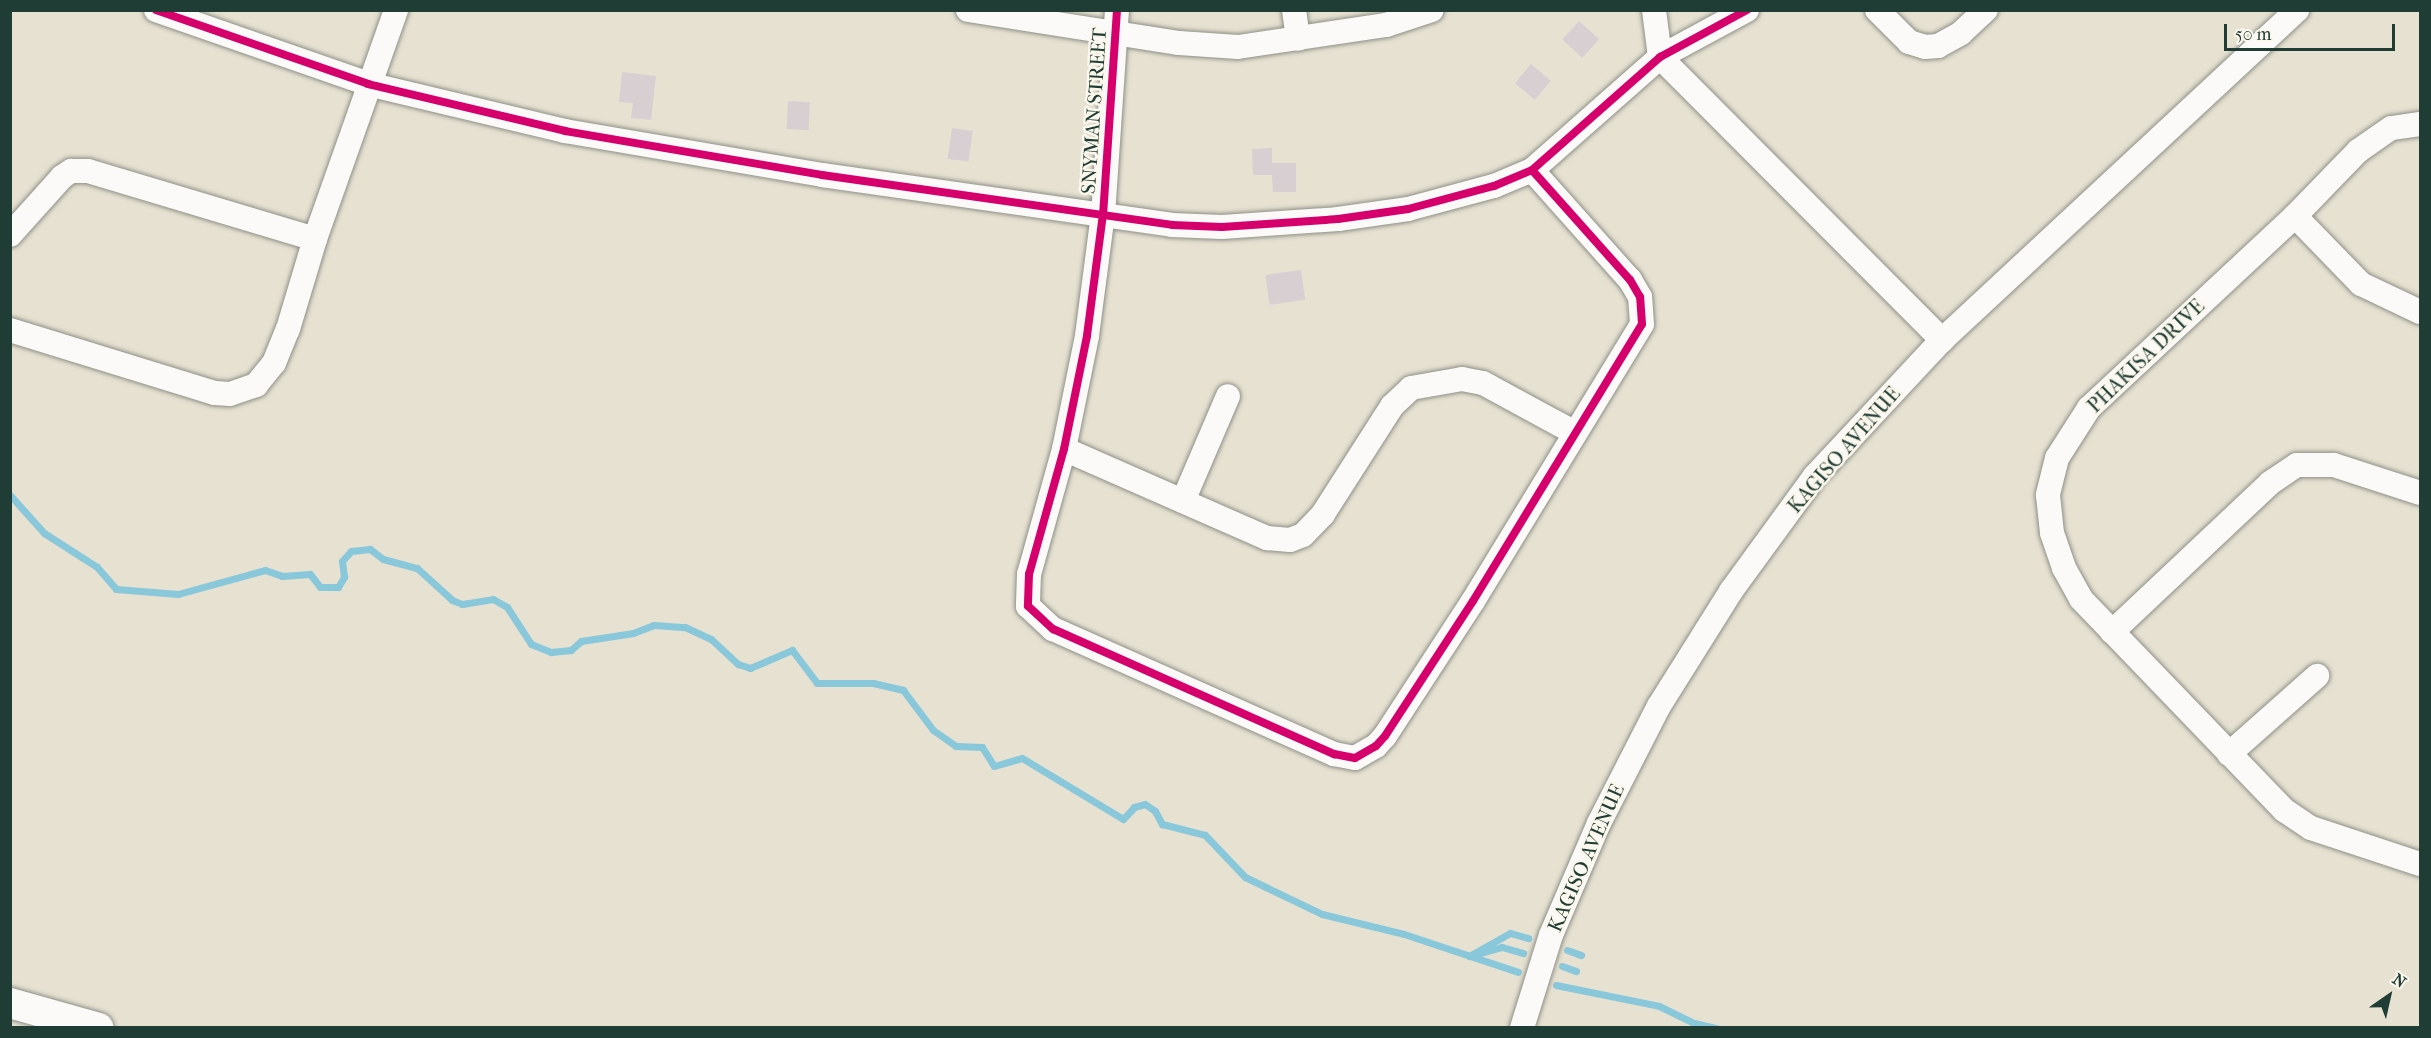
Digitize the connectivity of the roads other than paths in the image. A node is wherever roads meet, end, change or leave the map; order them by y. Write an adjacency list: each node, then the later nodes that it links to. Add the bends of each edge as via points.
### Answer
1 (156, 10): 14 (street)
2 (396, 10): 14 (street)
3 (968, 10): 11 (street)
4 (1294, 10): 12 (street)
5 (1432, 10): 12 (street, via 1386,25)
6 (1654, 10): 13 (street)
7 (1748, 10): 13 (street)
8 (1877, 10): 9 (street, via 1909,42 1924,47 1938,46 1962,33)
9 (1986, 10)
10 (2297, 10): 23 (street, KAGISO AVENUE)
11 (1118, 22): 12 (street, via 1238,47); 17 (street, SNYMAN STREET)
12 (1298, 39)
13 (1660, 57): 16 (street); 23 (street)
14 (368, 84): 17 (street, via 484,115 641,146); 20 (street)
15 (2421, 124): 18 (street, PHAKISA DRIVE, via 2391,128 2375,137)
16 (1532, 170): 17 (street, via 1456,198 1338,219 1222,227); 25 (street, SNYMAN STREET, via 1630,280 1643,312 1635,338)
17 (1103, 214): 26 (street, SNYMAN STREET, via 1087,336)
18 (2295, 216): 21 (street, via 2361,284); 29 (street, PHAKISA DRIVE, via 2088,408 2057,458 2048,495 2052,533 2064,568 2081,599)
19 (10, 235): 20 (street, via 62,177 71,171 88,171)
20 (315, 239): 22 (street, via 274,363 256,385 241,392 215,393)
21 (2421, 312)
22 (10, 330)
23 (1942, 339): 35 (street, KAGISO AVENUE, via 1815,476 1731,591 1659,706 1599,823 1551,935)
24 (1228, 396): 28 (street)
25 (1575, 433): 26 (street, SNYMAN STREET, via 1385,736 1355,758 1334,754 1053,629 1038,618 1028,606 1026,593); 28 (street, via 1483,383 1462,379 1433,382 1411,388 1392,406 1323,514 1303,535 1290,540 1267,538)
26 (1064, 449): 28 (street)
27 (2421, 493): 29 (street, via 2334,465 2297,465 2270,483)
28 (1183, 501)
29 (2112, 632): 31 (street, PHAKISA DRIVE)
30 (2317, 676): 31 (street)
31 (2229, 754): 32 (street, PHAKISA DRIVE, via 2284,810 2311,828)
32 (2421, 864)
33 (10, 1003): 34 (main road)
34 (99, 1028)
35 (1522, 1028)

